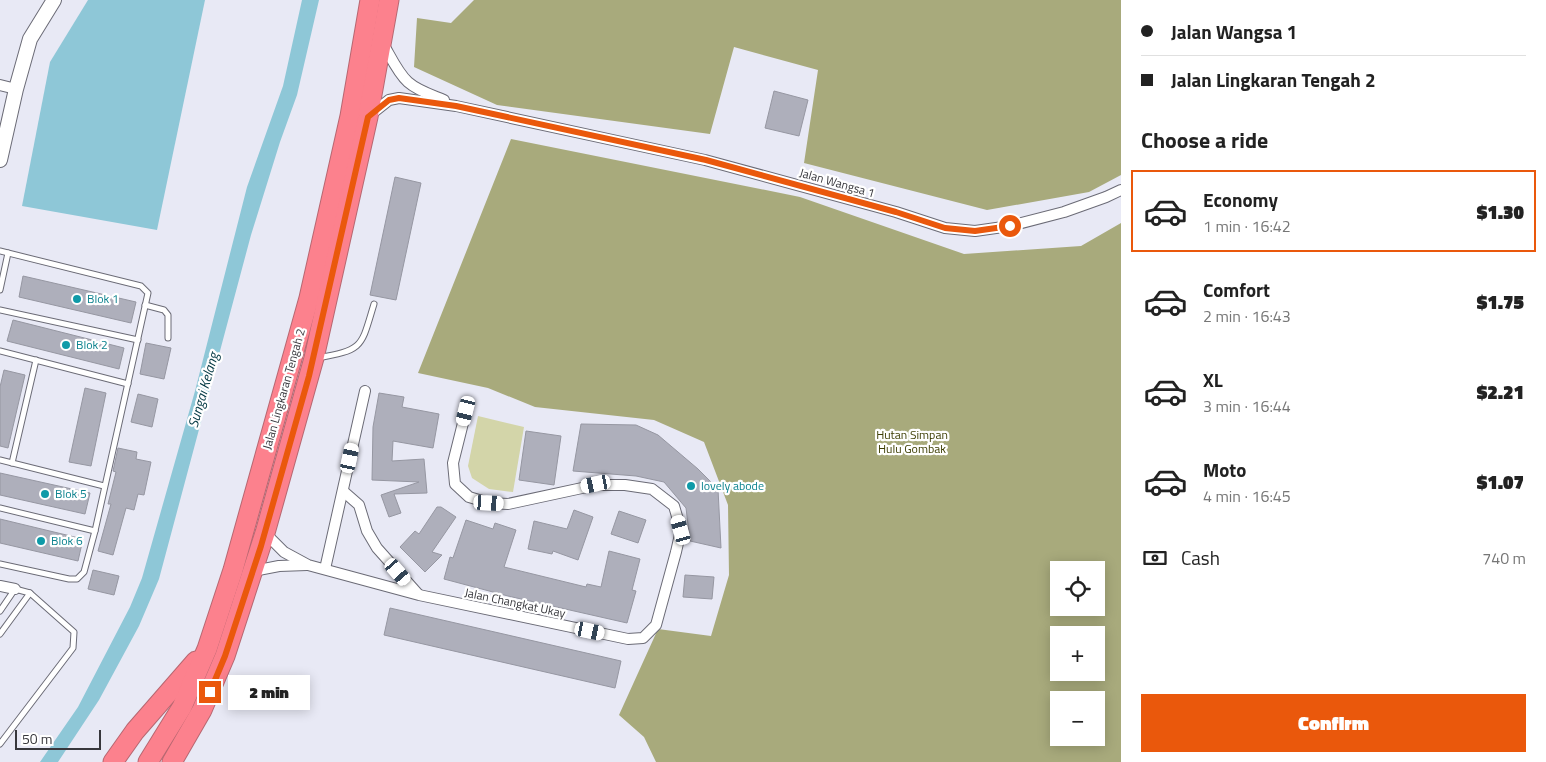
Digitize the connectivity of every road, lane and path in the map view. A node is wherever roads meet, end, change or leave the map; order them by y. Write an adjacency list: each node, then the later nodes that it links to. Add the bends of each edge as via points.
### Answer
1 (54, 0): 6 (main road, via 30,39)
2 (370, 0): 42 (highway, Jalan Lingkaran Tengah 2, via 350,116 310,298 233,570)
3 (389, 0): 4 (highway, Jalan Lingkaran Tengah 2)
4 (382, 42): 7 (street, Jalan Wangsa 1, via 408,82); 8 (highway, Jalan Lingkaran Tengah 2)
5 (0, 86): 6 (street)
6 (16, 89): 9 (main road)
7 (456, 106): 8 (street, Jalan Wangsa 1, via 399,98 389,100); 10 (street, Jalan Wangsa 1, via 706,160 945,228 975,231 1010,226 1064,212)
8 (368, 117): 20 (highway, Jalan Lingkaran Tengah 2)
9 (0, 160)
10 (1121, 190)
11 (0, 251): 12 (lane)
12 (8, 253): 13 (lane); 15 (lane, via 141,286 148,293)
13 (0, 290)
14 (374, 304): 20 (lane, via 363,340 357,346 341,354)
15 (145, 306): 17 (lane, via 164,310 168,315); 18 (lane)
16 (0, 310): 18 (lane)
17 (168, 338)
18 (138, 340): 22 (lane)
19 (0, 351): 21 (lane)
20 (314, 358): 31 (highway, Jalan Lingkaran Tengah 2)
21 (36, 360): 22 (lane); 26 (lane)
22 (128, 384): 27 (lane)
23 (365, 391): 28 (street)
24 (466, 411): 39 (street, Jalan Changkat Ukay, via 453,463 455,484 469,497 508,504 596,484 625,484 652,489 674,506 681,530 676,552 656,624 643,638 628,639)
25 (0, 460): 26 (lane)
26 (12, 463): 27 (lane)
27 (104, 486): 30 (lane)
28 (343, 491): 34 (street); 39 (street, via 359,505 367,531 378,548)
29 (0, 508): 30 (lane)
30 (96, 531): 32 (lane, via 84,572 77,579)
31 (265, 533): 33 (street, Jalan Changkat Ukay, via 284,552); 35 (highway, Jalan Lingkaran Tengah 2)
32 (0, 564)
33 (308, 565): 34 (street, Jalan Changkat Ukay); 35 (street, Jalan Changkat Ukay)
34 (325, 569): 39 (street, Jalan Changkat Ukay)
35 (253, 571): 46 (highway, Jalan Lingkaran Tengah 2, via 225,656 202,710)
36 (0, 586): 37 (street)
37 (16, 589): 38 (lane); 40 (lane)
38 (30, 593): 41 (lane); 43 (lane, via 74,632 73,648)
39 (419, 595)
40 (0, 611)
41 (0, 634)
42 (207, 649): 44 (highway); 45 (highway, Jalan Lingkaran Tengah 2, via 182,707)
43 (0, 744)
44 (113, 762)
45 (148, 762)
46 (172, 762)

